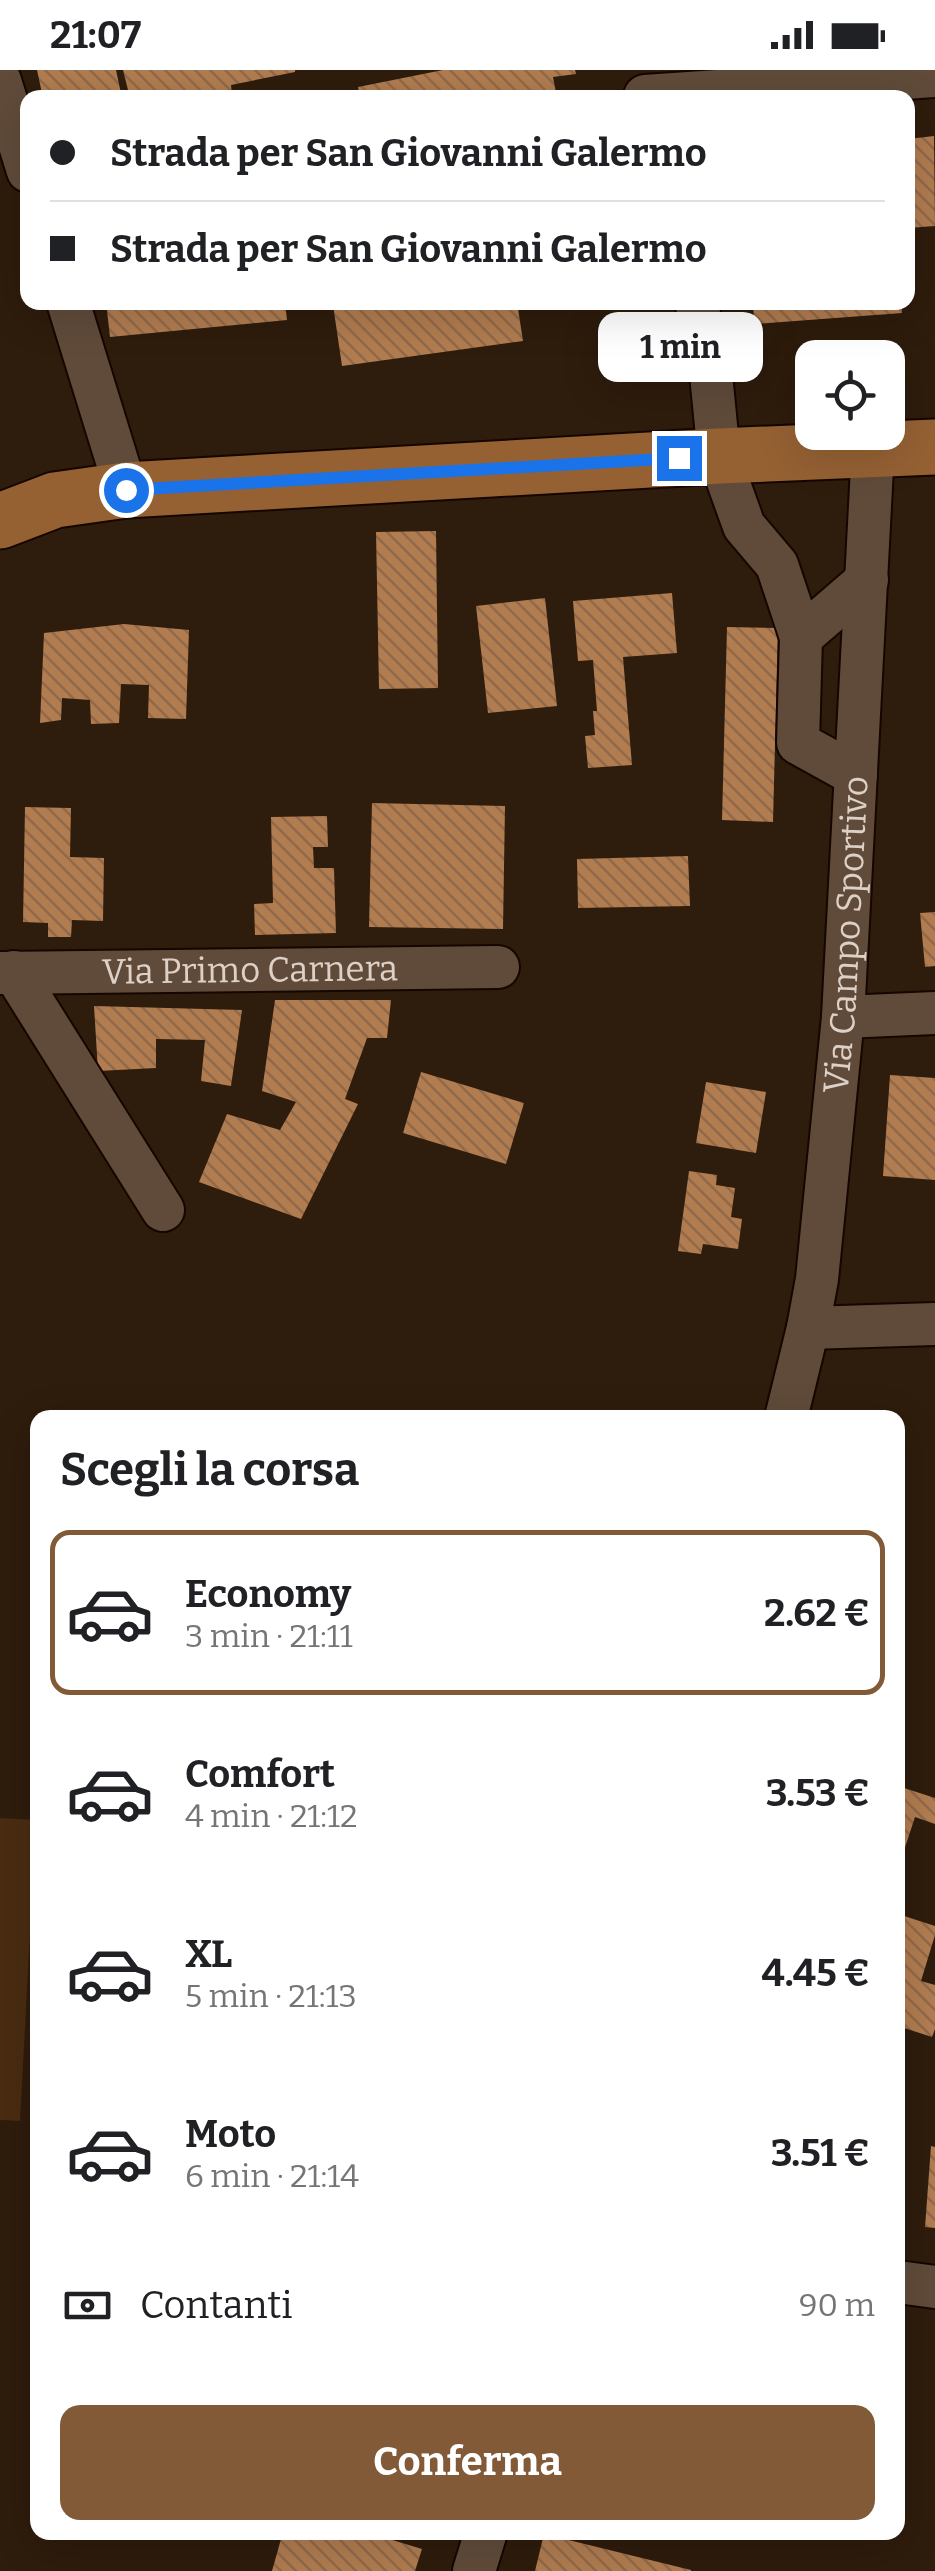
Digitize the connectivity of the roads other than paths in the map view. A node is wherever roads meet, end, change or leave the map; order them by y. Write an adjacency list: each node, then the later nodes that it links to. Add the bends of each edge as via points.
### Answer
1 (935, 76): 3 (street)
2 (0, 81): 4 (street)
3 (644, 88)
4 (20, 145)
5 (70, 310): 11 (street)
6 (698, 310): 10 (street)
7 (935, 447): 8 (main road)
8 (905, 448)
9 (874, 450): 10 (main road); 13 (street, Via Campo Sportivo)
10 (719, 456): 11 (main road); 14 (street, via 744,526 777,565)
11 (126, 490): 12 (main road, via 55,500)
12 (0, 521)
13 (866, 580): 14 (street); 15 (street, Via Campo Sportivo)
14 (802, 637): 15 (street, via 798,742)
15 (856, 775): 19 (street, Via Campo Sportivo)
16 (498, 967): 17 (street, Via Primo Carnera)
17 (7, 972): 20 (street)
18 (935, 1013): 19 (street)
19 (843, 1017): 22 (street, Via Campo Sportivo)
20 (162, 1210)
21 (935, 1324): 22 (street)
22 (808, 1328): 23 (street, Via Campo Sportivo)
23 (788, 1410)
24 (905, 2283): 25 (street)
25 (935, 2287)
26 (484, 2540): 27 (street)
27 (474, 2571)

